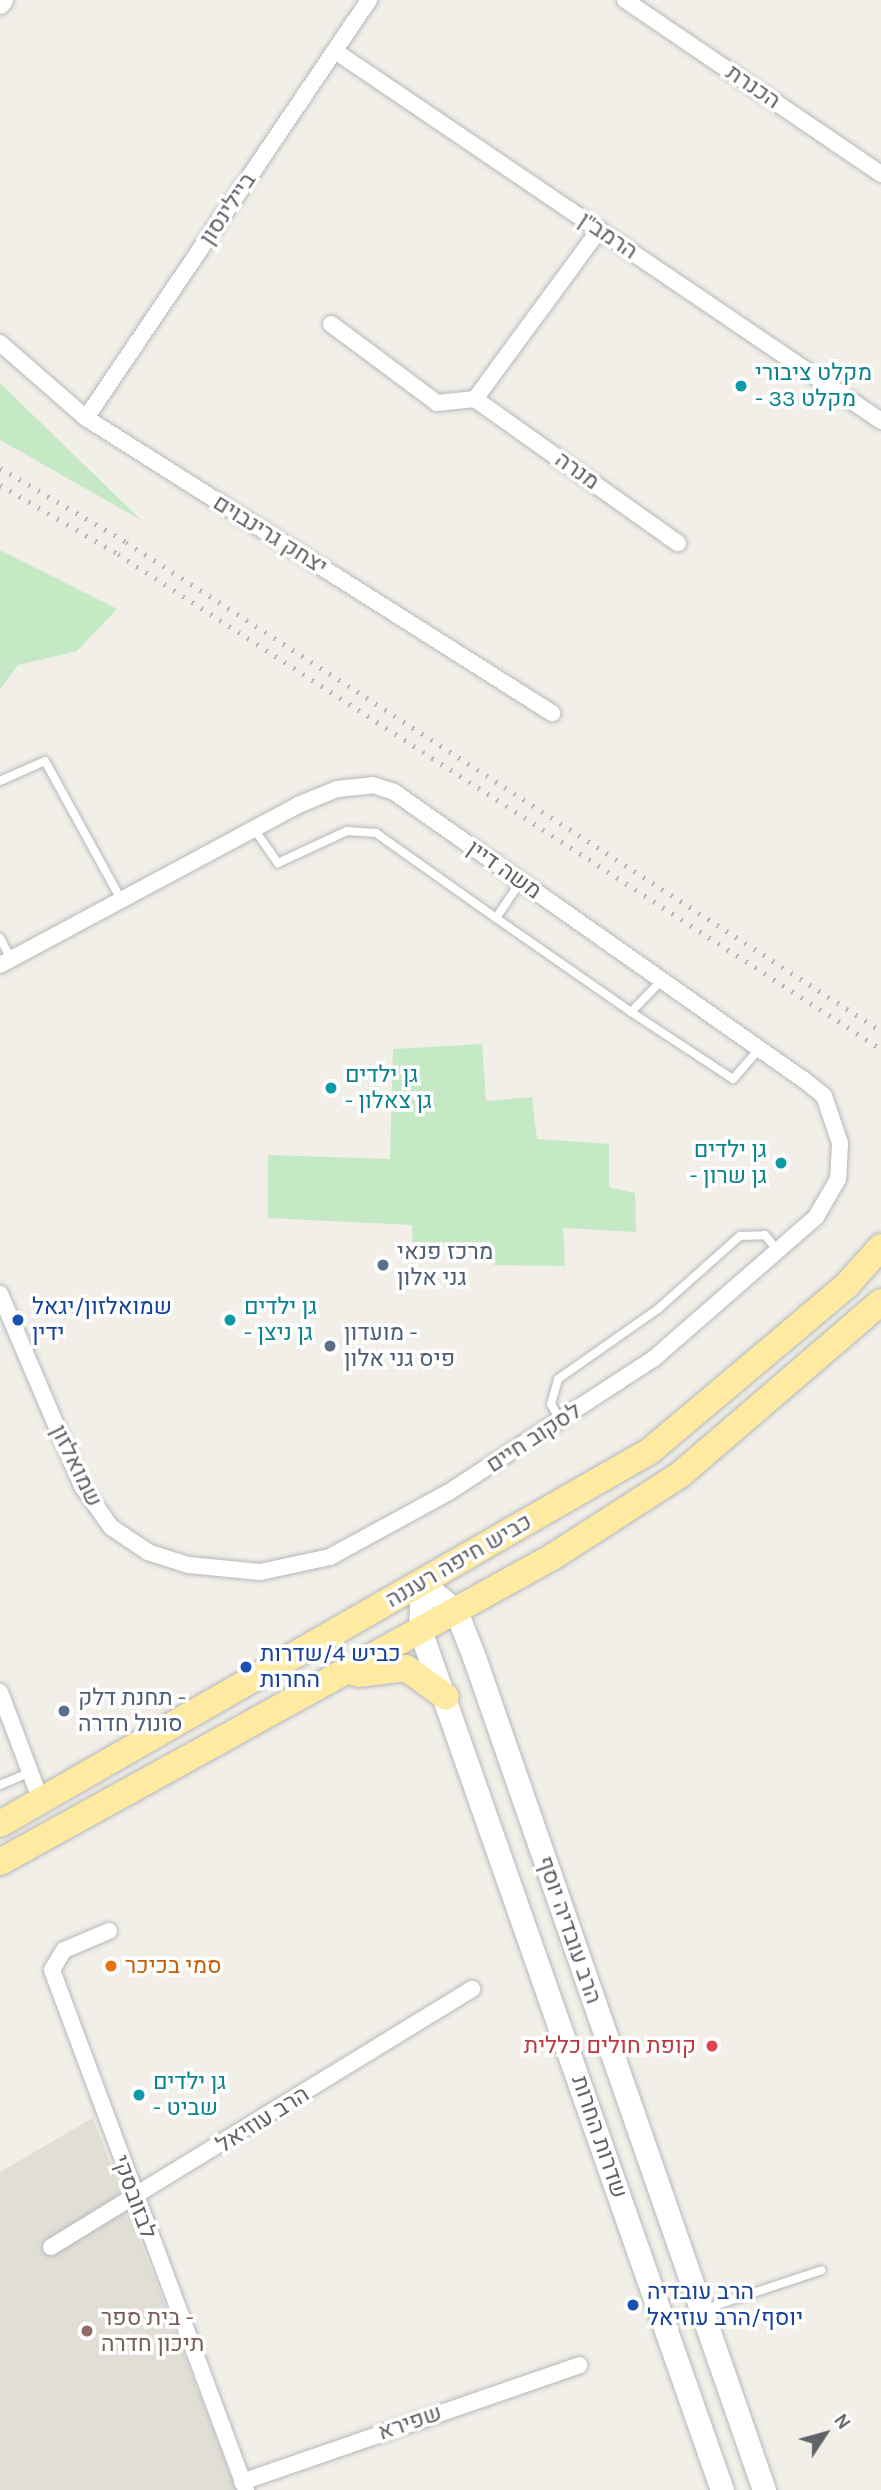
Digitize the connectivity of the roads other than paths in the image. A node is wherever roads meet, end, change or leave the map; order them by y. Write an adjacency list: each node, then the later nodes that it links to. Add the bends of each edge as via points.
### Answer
1 (3, 0): 4 (street)
2 (369, 0): 5 (street, ביילינסון)
3 (625, 0): 6 (street, הכנרת)
4 (0, 4)
5 (335, 51): 7 (street, הרמב"ן); 11 (street, ביילינסון)
6 (881, 174)
7 (599, 230): 10 (street); 12 (street, הרמב"ן)
8 (331, 324): 10 (street, via 437,403)
9 (0, 342): 11 (street, יצחק גרינבוים)
10 (475, 399): 13 (street, מנרה)
11 (86, 418): 14 (street, יצחק גרינבוים)
12 (881, 421)
13 (678, 543)
14 (552, 713)
15 (0, 782): 18 (lane, via 45,761)
16 (254, 829): 17 (street, משה דיין, via 337,789 373,785 394,792); 18 (street, משה דיין); 19 (lane, via 278,863 347,831 376,832)
17 (521, 881): 19 (lane); 22 (street, משה דיין)
18 (122, 901): 21 (street, משה דיין)
19 (496, 918): 23 (lane)
20 (0, 938): 21 (lane)
21 (6, 962)
22 (662, 980): 23 (lane); 24 (street, משה דיין)
23 (631, 1012): 24 (lane, via 733,1079)
24 (760, 1048): 26 (street, משה דיין, via 824,1096 840,1143 838,1179 829,1199)
25 (881, 1247): 31 (highway, כביש חיפה רעננה, via 847,1285 650,1451)
26 (780, 1253): 29 (street, לסקוב חיים, via 653,1359); 29 (lane, via 765,1236 740,1236 658,1310 558,1379 551,1404)
27 (0, 1294): 30 (street, שמואלזון, via 82,1486 111,1527 148,1552 188,1565)
28 (881, 1302): 32 (highway, כביש חיפה רעננה, via 681,1474)
29 (560, 1421): 30 (street, לסקוב חיים, via 330,1557)
30 (260, 1572)
31 (422, 1583): 32 (main road); 33 (main road, שדרות החרות); 39 (highway, כביש חיפה רעננה)
32 (456, 1611): 33 (highway, כביש חיפה רעננה); 47 (main road, הרב עובדיה יוסף)
33 (420, 1630): 34 (highway, כביש חיפה רעננה); 36 (main road, שדרות החרות)
34 (333, 1681): 36 (highway, via 406,1668); 41 (highway, כביש חיפה רעננה)
35 (0, 1692): 37 (street)
36 (446, 1697): 50 (main road, שדרות החרות)
37 (30, 1772): 38 (lane); 39 (street)
38 (0, 1785)
39 (41, 1801): 40 (highway, כביש חיפה רעננה)
40 (0, 1824)
41 (0, 1862)
42 (109, 1931): 44 (street, לבזובסקי, via 64,1950 52,1970)
43 (472, 1989): 44 (street, הרב עוזיאל)
44 (135, 2200): 45 (street, הרב עוזיאל); 49 (street, לבזובסקי)
45 (51, 2247)
46 (822, 2270): 47 (lane)
47 (701, 2310): 51 (main road, הרב עובדיה יוסף)
48 (579, 2365): 49 (street, שפירא)
49 (244, 2486)
50 (722, 2490)
51 (764, 2490)

